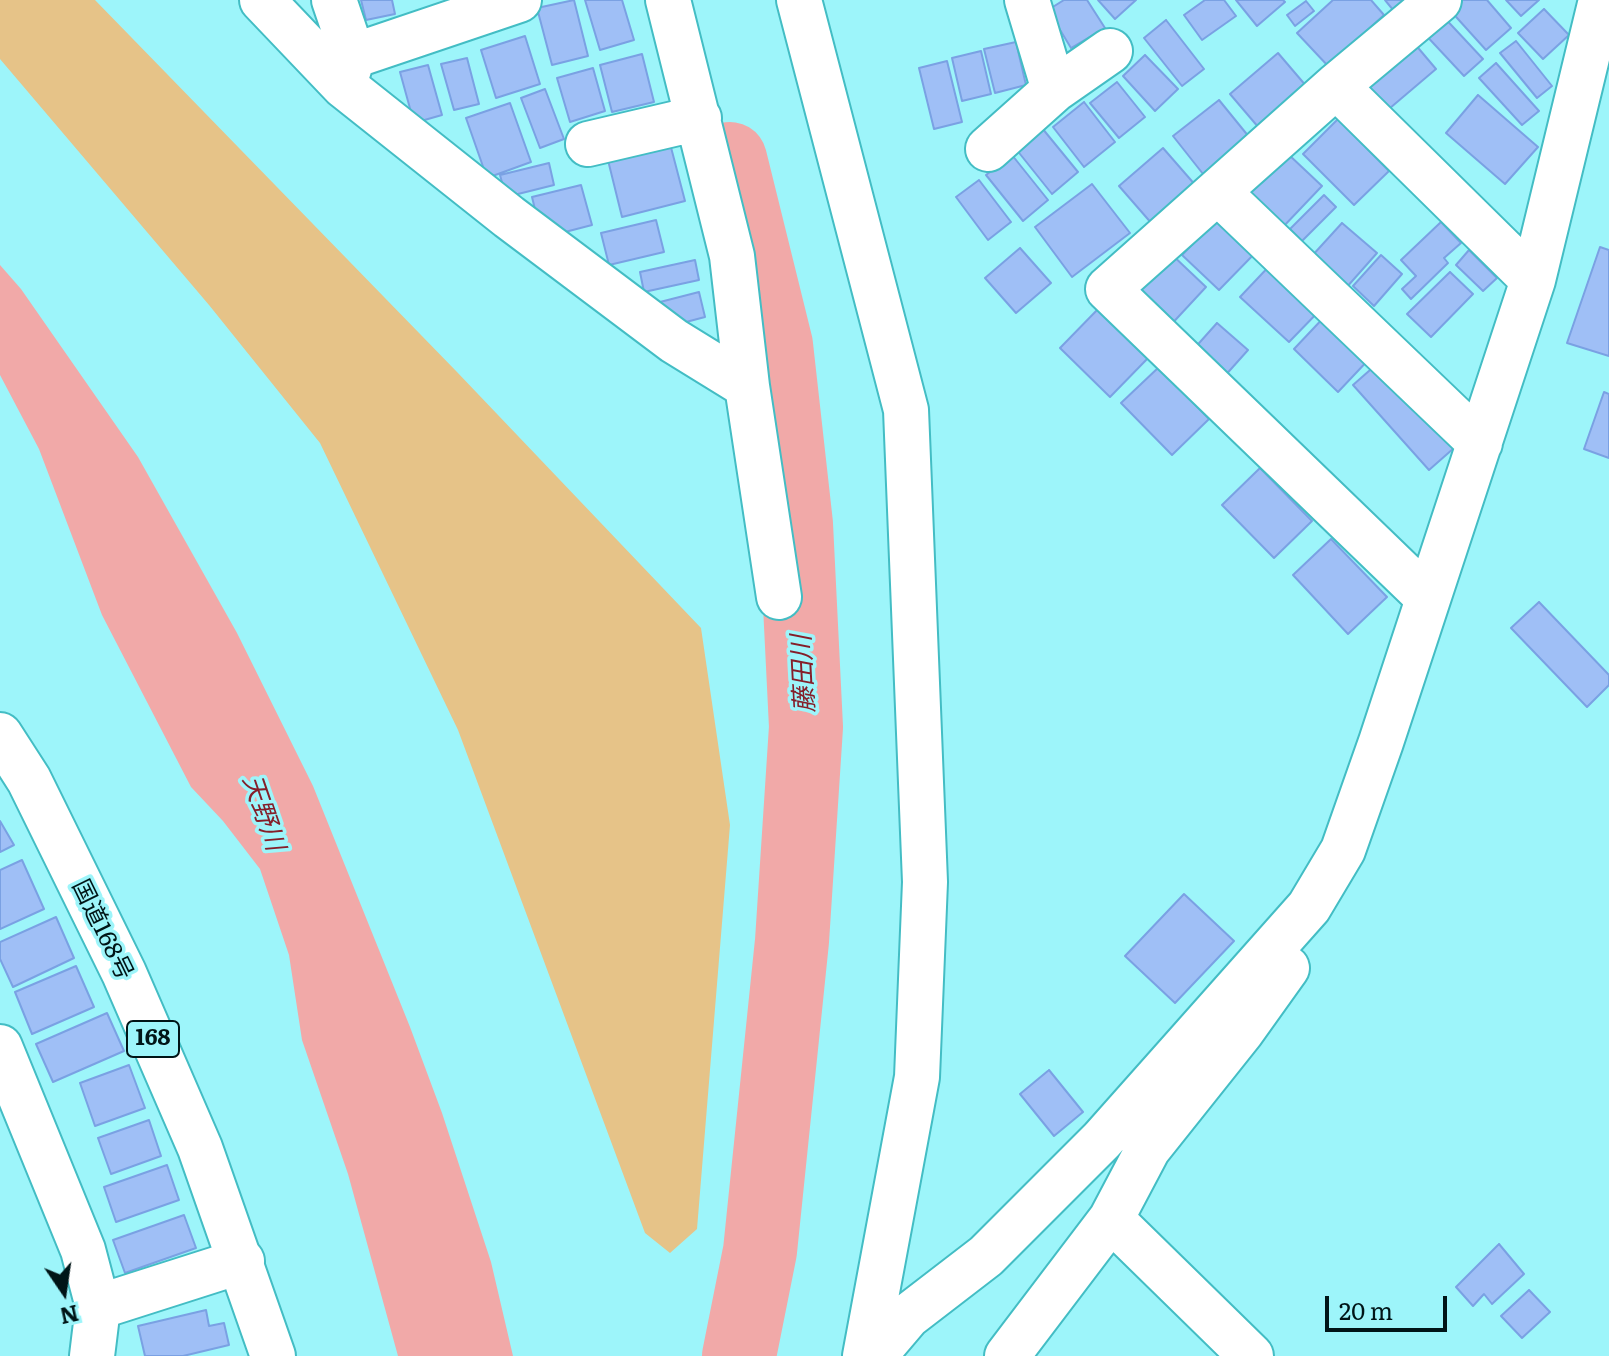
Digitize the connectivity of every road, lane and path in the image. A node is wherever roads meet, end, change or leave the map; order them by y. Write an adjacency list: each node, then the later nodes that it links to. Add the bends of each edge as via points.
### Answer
1 (262, 0): 10 (main road)
2 (334, 0): 10 (main road)
3 (519, 0): 10 (main road)
4 (668, 0): 13 (main road)
5 (799, 0): 26 (main road, via 906,410 925,882 917,1077)
6 (1027, 0): 12 (main road)
7 (1439, 0): 11 (main road)
8 (1601, 0): 17 (main road)
9 (1110, 51): 12 (main road)
10 (348, 71): 18 (main road, via 509,217 674,341)
11 (1336, 86): 16 (main road); 17 (main road)
12 (1054, 90): 15 (main road)
13 (699, 118): 14 (main road); 18 (main road, via 732,256)
14 (588, 144)
15 (988, 149)
16 (1219, 193): 19 (main road); 21 (main road, via 1108,289)
17 (1533, 280): 19 (main road)
18 (747, 386): 20 (main road)
19 (1480, 443): 21 (main road)
20 (779, 597)
21 (1427, 597): 23 (main road, via 1343,850)
22 (0, 735): 28 (main road, 国道168号 / 168, via 29,780 124,973)
23 (1309, 907): 25 (main road, via 1313,931 1148,1149); 27 (main road, via 1102,1140)
24 (0, 1047): 29 (main road, via 83,1250)
25 (1111, 1219): 34 (main road); 35 (main road)
26 (885, 1248): 27 (main road, via 909,1271 943,1273); 32 (main road)
27 (986, 1256): 33 (main road, via 908,1316)
28 (242, 1261): 29 (main road); 31 (main road, 国道168号 / 168)
29 (98, 1307): 30 (main road)
30 (92, 1356)
31 (273, 1356)
32 (865, 1356)
33 (874, 1356)
34 (1007, 1356)
35 (1251, 1356)

